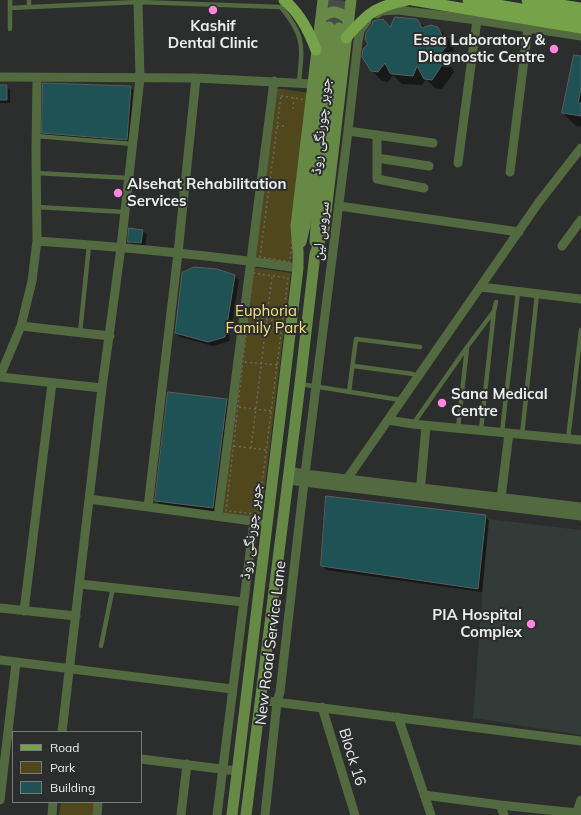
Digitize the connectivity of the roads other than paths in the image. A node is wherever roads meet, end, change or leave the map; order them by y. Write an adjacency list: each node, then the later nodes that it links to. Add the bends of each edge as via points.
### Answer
1 (10, 0): 12 (lane)
2 (28, 0): 11 (lane)
3 (323, 0): 14 (main road, جوہر چورنگی روڈ)
4 (351, 0): 17 (main road)
5 (407, 0): 17 (main road, via 376,9)
6 (412, 0): 19 (main road)
7 (468, 0): 15 (main road)
8 (527, 0): 13 (main road)
9 (138, 2): 10 (lane); 11 (lane); 25 (street)
10 (284, 3): 22 (main road, via 303,21); 28 (lane, via 297,29 302,49)
11 (28, 7): 12 (lane)
12 (10, 8): 20 (lane)
13 (581, 8)
14 (321, 17): 17 (main road, via 332,11 338,12); 22 (main road, جوہر چورنگی روڈ)
15 (581, 19)
16 (477, 20): 17 (street, via 398,10 381,11); 18 (street); 37 (street)
17 (355, 26): 30 (street, سروس لین); 54 (main road, جوہر چورنگی روڈ, via 346,38 324,229)
18 (528, 28): 21 (street); 39 (street)
19 (581, 28)
20 (10, 29)
21 (581, 36)
22 (316, 50): 29 (main road, جوہر چورنگی روڈ)
23 (0, 77): 24 (street)
24 (37, 78): 25 (street); 32 (street)
25 (140, 78): 26 (street); 34 (street)
26 (196, 78): 27 (street); 53 (street)
27 (274, 81): 28 (street); 55 (street)
28 (298, 83): 29 (street)
29 (313, 84): 52 (main road, جوہر چورنگی روڈ, via 296,226)
30 (348, 131): 31 (street); 43 (street, سروس لین)
31 (378, 135): 33 (street); 36 (street)
32 (36, 136): 34 (lane); 40 (street)
33 (433, 143)
34 (133, 144): 41 (street)
35 (581, 148): 47 (street)
36 (377, 158): 38 (street); 42 (street, via 378,180)
37 (458, 163)
38 (429, 166)
39 (510, 172)
40 (36, 174): 41 (lane); 44 (street)
41 (129, 178): 45 (street)
42 (424, 188)
43 (339, 206): 47 (street); 75 (street, سروس لین)
44 (37, 207): 45 (lane); 48 (street)
45 (125, 212): 51 (street)
46 (581, 220): 50 (street)
47 (519, 232): 57 (street)
48 (37, 241): 49 (street); 63 (street, via 32,281)
49 (89, 245): 51 (street); 65 (lane)
50 (562, 246)
51 (121, 247): 53 (street); 66 (street)
52 (298, 251): 54 (main road, جوہر چورنگی روڈ, via 305,225 334,28); 56 (main road, جوہر چورنگی روڈ)
53 (178, 253): 55 (street); 93 (street)
54 (315, 254): 73 (main road, جوہر چورنگی روڈ)
55 (251, 261): 56 (street); 95 (street)
56 (298, 268): 98 (main road, جوہر چورنگی روڈ)
57 (481, 287): 58 (street); 77 (street)
58 (518, 292): 59 (street); 83 (lane)
59 (537, 294): 60 (street); 84 (lane)
60 (581, 299)
61 (496, 302): 62 (lane)
62 (494, 311): 68 (lane); 82 (lane)
63 (21, 326): 65 (street); 71 (street)
64 (581, 330): 85 (lane)
65 (80, 333): 66 (street)
66 (110, 336): 74 (street)
67 (420, 347): 69 (lane, via 356,339)
68 (467, 347): 79 (lane); 81 (lane)
69 (354, 366): 70 (lane); 76 (lane)
70 (413, 374)
71 (0, 376): 72 (street)
72 (52, 383): 74 (street); 103 (street)
73 (300, 384): 75 (lane); 87 (main road, جوہر چورنگی روڈ)
74 (102, 388): 92 (street)
75 (316, 388): 76 (lane); 88 (street, سروس لین)
76 (349, 392): 77 (lane)
77 (401, 400): 78 (street)
78 (388, 420): 79 (street); 89 (street)
79 (413, 424): 80 (street)
80 (426, 426): 81 (street); 90 (street)
81 (458, 428): 82 (street)
82 (481, 430): 83 (street)
83 (505, 433): 84 (street); 91 (street)
84 (522, 434): 85 (street)
85 (568, 439): 86 (street)
86 (581, 440)
87 (288, 476): 88 (street); 106 (main road, جوہر چورنگی روڈ)
88 (305, 478): 89 (street); 90 (street); 115 (street, New Road Service Lane)
89 (347, 479): 90 (street)
90 (420, 492): 91 (street); 96 (street)
91 (501, 498): 94 (street)
92 (89, 499): 93 (street); 99 (street)
93 (148, 507): 95 (street)
94 (581, 507)
95 (218, 516): 97 (street)
96 (581, 516)
97 (254, 521): 98 (street); 101 (street)
98 (267, 523): 105 (main road, جوہر چورنگی روڈ)
99 (80, 584): 100 (street); 104 (street)
100 (113, 587): 101 (street); 107 (lane)
101 (243, 602): 113 (street)
102 (0, 608): 103 (street)
103 (24, 611): 104 (street)
104 (76, 616): 112 (street)
105 (252, 644): 106 (main road); 110 (main road, جوہر چورنگی روڈ)
106 (267, 645): 111 (main road, جوہر چورنگی روڈ)
107 (101, 646)
108 (0, 660): 109 (street)
109 (16, 662): 112 (street); 125 (street)
110 (250, 662): 111 (main road); 123 (main road, جوہر چورنگی روڈ)
111 (265, 664): 114 (main road, جوہر چورنگی روڈ)
112 (70, 670): 113 (street); 118 (street)
113 (232, 689): 122 (street)
114 (260, 700): 115 (street); 136 (main road, جوہر چورنگی روڈ)
115 (277, 702): 116 (street); 137 (street, New Road Service Lane)
116 (322, 707): 117 (street); 138 (street, Block 16)
117 (398, 717): 119 (street); 124 (street)
118 (62, 731)
119 (581, 740)
120 (142, 758): 121 (street)
121 (187, 764): 122 (street); 133 (street)
122 (222, 769): 123 (street); 134 (street)
123 (237, 771): 135 (main road, جوہر چورنگی روڈ)
124 (424, 795): 129 (street); 139 (street)
125 (0, 800)
126 (581, 800): 130 (street)
127 (53, 803): 131 (street)
128 (98, 803): 132 (street)
129 (500, 805): 130 (street); 140 (street)
130 (577, 814)
131 (52, 815)
132 (97, 815)
133 (181, 815)
134 (217, 815)
135 (232, 815)
136 (246, 815)
137 (264, 815)
138 (355, 815)
139 (431, 815)
140 (504, 815)

